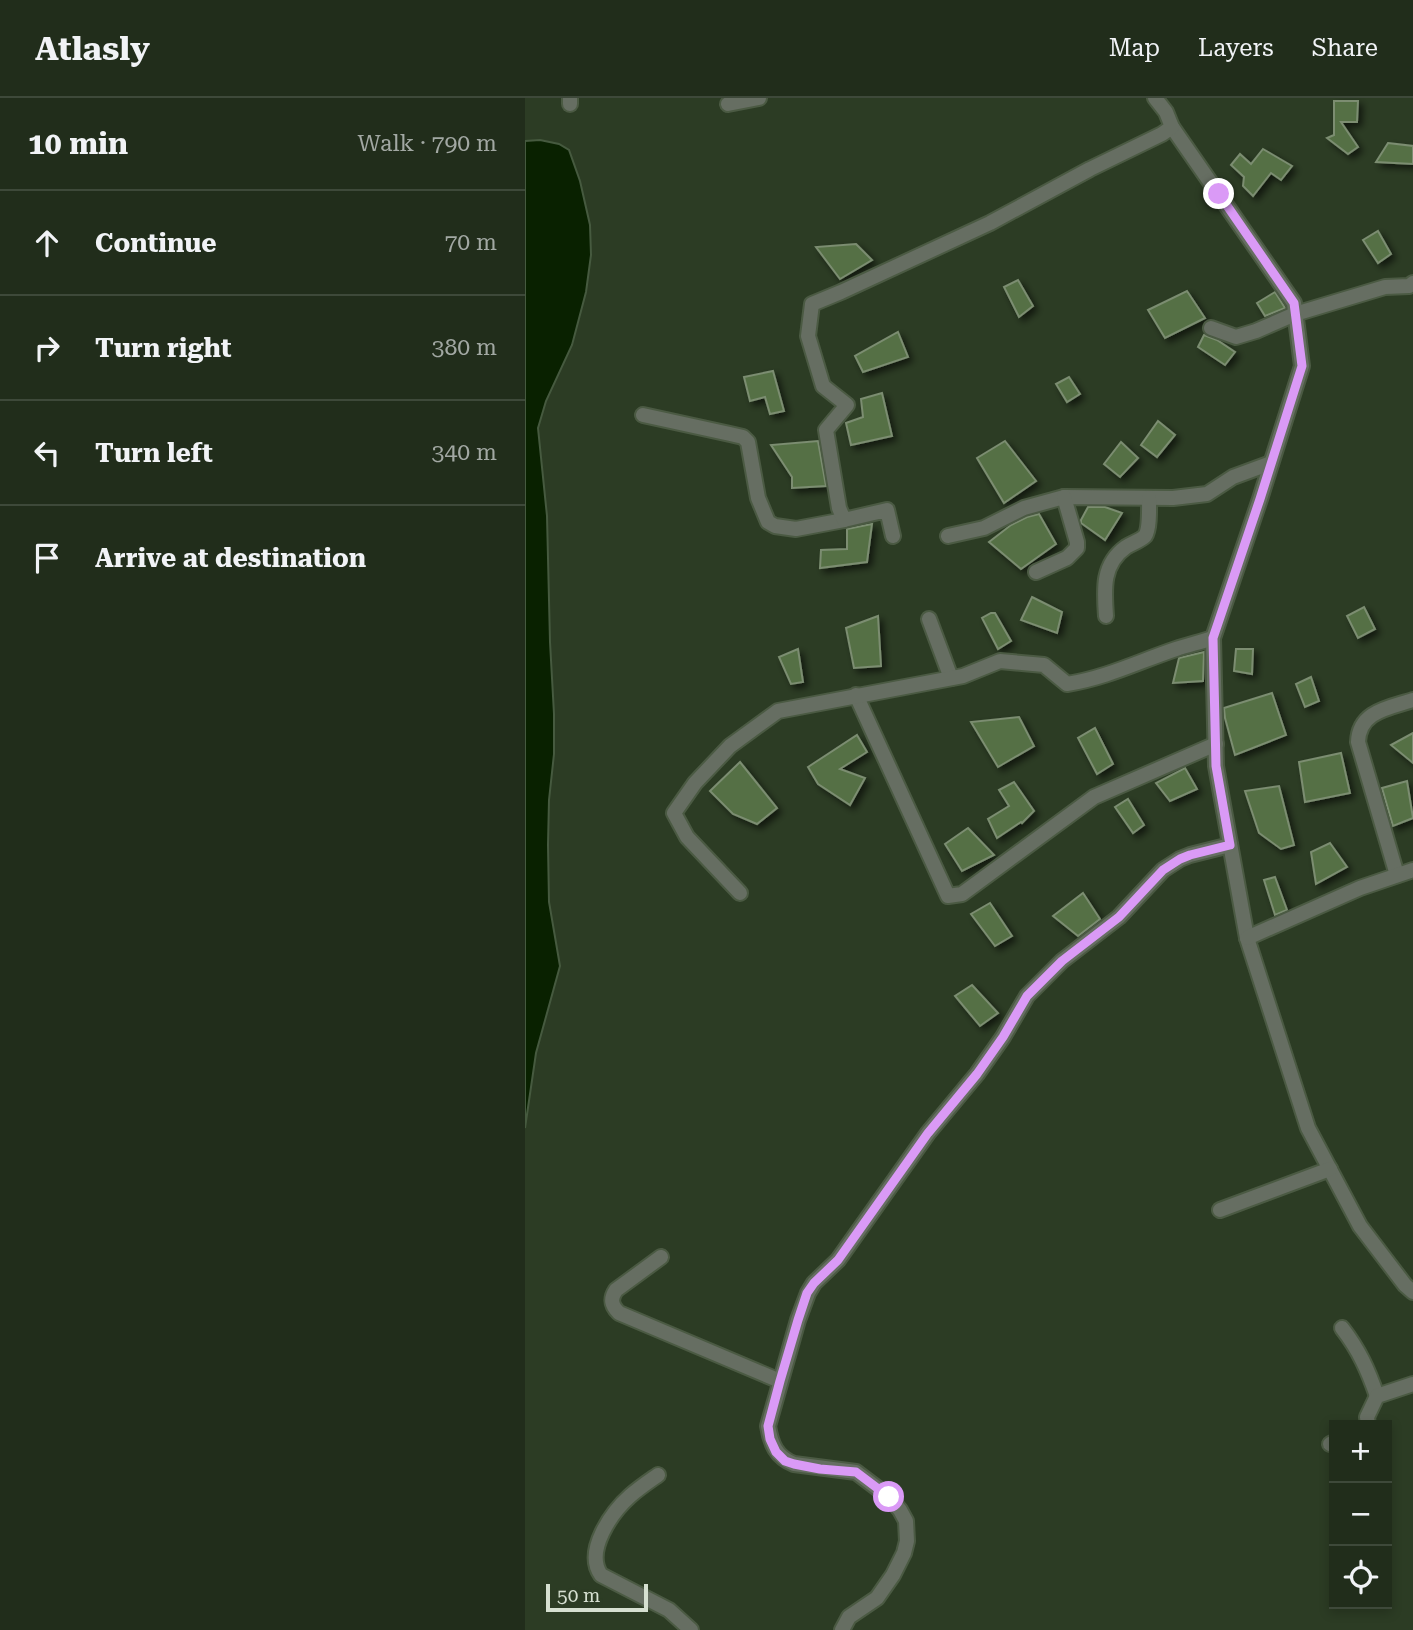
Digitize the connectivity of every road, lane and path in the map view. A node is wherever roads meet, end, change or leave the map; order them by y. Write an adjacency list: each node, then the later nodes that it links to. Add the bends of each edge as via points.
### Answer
1 (759, 98): 3 (street)
2 (1155, 98): 4 (street)
3 (728, 104)
4 (1172, 127): 6 (street, via 1294,303); 12 (street, via 990,223 812,304 808,337 823,386 846,405 826,430)
5 (1413, 283): 6 (street)
6 (1295, 314): 7 (street, via 1236,337); 9 (street, via 1302,366)
7 (1211, 328)
8 (643, 415): 12 (street, via 743,437 748,442 758,498 768,522 775,526 796,529)
9 (1271, 463): 11 (street, via 1233,477 1207,494); 18 (street)
10 (1064, 497): 11 (street); 14 (street, via 1024,508 984,528); 15 (street, via 1077,548)
11 (1149, 498): 16 (street, via 1145,536 1109,564)
12 (844, 520): 13 (street, via 887,510)
13 (893, 536)
14 (948, 536)
15 (1036, 572)
16 (1106, 616)
17 (929, 619): 19 (street)
18 (1213, 638): 19 (street, via 1067,684 1044,665 1000,661); 22 (street)
19 (951, 678): 20 (street)
20 (856, 695): 22 (street, via 948,895 962,894 1094,797); 26 (street, via 778,711 730,746 674,813 687,836)
21 (1413, 699): 25 (street, via 1366,719 1358,742)
22 (1216, 744): 23 (street)
23 (1230, 845): 27 (street); 33 (street, via 1190,855 1163,870 1119,917 1062,961 1027,996 977,1074 928,1133 838,1260 807,1293)
24 (1413, 870): 25 (street)
25 (1397, 875): 27 (street)
26 (740, 893)
27 (1247, 938): 28 (street, via 1308,1128)
28 (1330, 1170): 29 (street); 31 (street, via 1360,1226)
29 (1220, 1210)
30 (661, 1257): 33 (street, via 616,1290 614,1308)
31 (1413, 1292)
32 (1342, 1328): 35 (street, via 1362,1357)
33 (780, 1381): 39 (street, via 768,1426 776,1452 794,1464 856,1472 889,1497 906,1521 907,1541 893,1575 877,1598 849,1617)
34 (1413, 1384): 35 (street)
35 (1377, 1396): 36 (street)
36 (1367, 1420)
37 (657, 1475): 38 (street, via 626,1500 605,1527 597,1546 596,1567 601,1574 670,1610)
38 (691, 1630)
39 (842, 1630)

